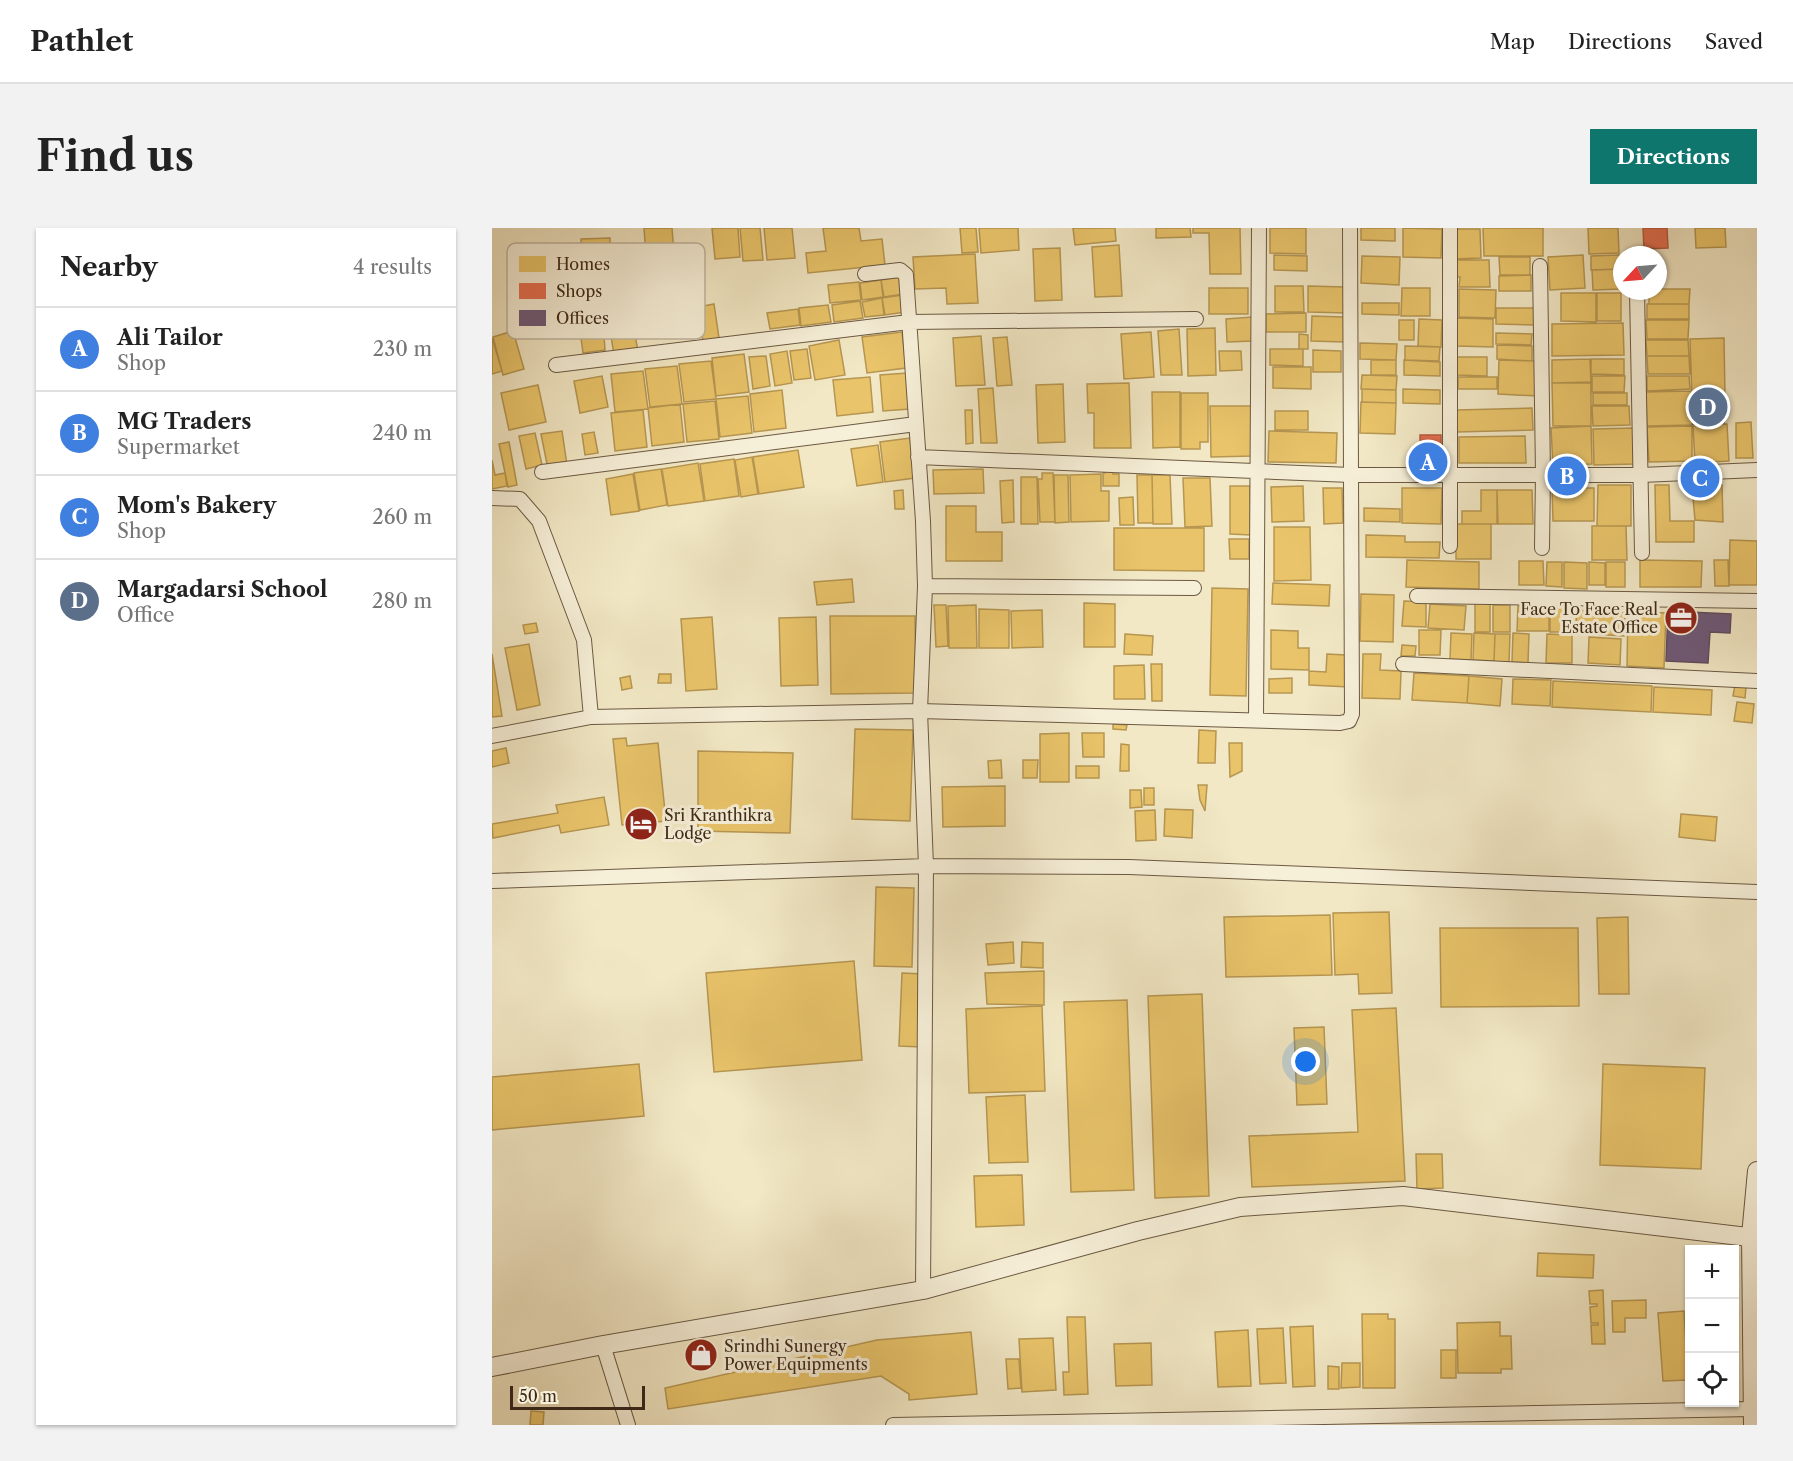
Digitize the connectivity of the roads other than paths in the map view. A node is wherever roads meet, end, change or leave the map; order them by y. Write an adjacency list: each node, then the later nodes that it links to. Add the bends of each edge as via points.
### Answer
1 (1259, 228): 14 (street)
2 (1350, 228): 17 (street)
3 (1450, 228): 18 (street)
4 (1540, 266): 15 (street)
5 (865, 274): 8 (street, via 903,271)
6 (1637, 300): 16 (street)
7 (1196, 319): 8 (street)
8 (909, 322): 9 (street); 10 (street)
9 (556, 365)
10 (916, 424): 11 (street); 13 (street)
11 (918, 456): 14 (street); 23 (street)
12 (1757, 470): 16 (street)
13 (542, 472)
14 (1258, 472): 17 (street); 31 (street)
15 (1543, 474): 16 (street); 18 (street); 21 (street)
16 (1641, 474): 22 (street)
17 (1351, 475): 18 (street); 31 (street, via 1352,714 1349,721 1340,723)
18 (1450, 476): 20 (street)
19 (492, 498): 30 (street, via 520,499 539,521 584,640)
20 (1450, 546)
21 (1542, 548)
22 (1642, 553)
23 (925, 586): 24 (street); 29 (street)
24 (1194, 588)
25 (1417, 596): 26 (street)
26 (1757, 601)
27 (1403, 664): 28 (street)
28 (1757, 681)
29 (920, 711): 30 (street); 31 (street); 33 (street)
30 (591, 717): 32 (street)
31 (1256, 720)
32 (492, 736)
33 (926, 866): 34 (street); 35 (street, via 1129,867); 38 (street)
34 (492, 881)
35 (1757, 892)
36 (1757, 1171): 37 (street)
37 (1754, 1237): 38 (street, via 1403,1196 1240,1207); 41 (street)
38 (923, 1290): 39 (street)
39 (603, 1345): 40 (street); 42 (street)
40 (492, 1367)
41 (1753, 1417): 43 (street)
42 (628, 1425)
43 (893, 1425)

